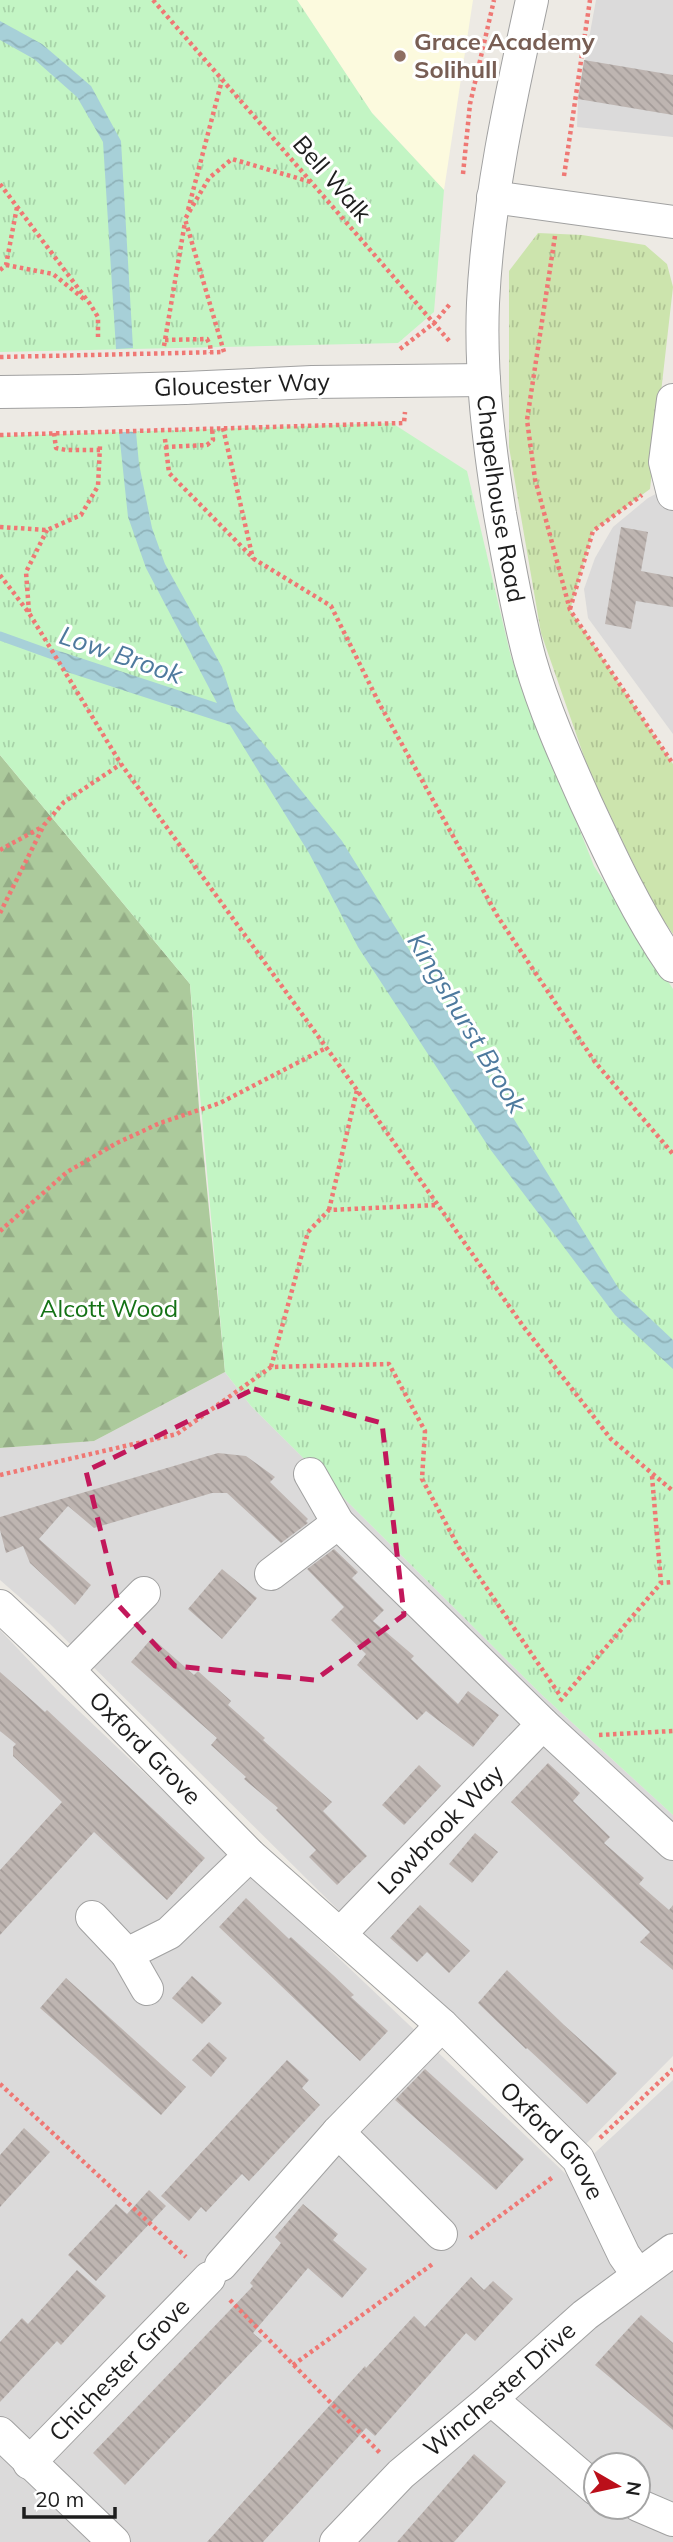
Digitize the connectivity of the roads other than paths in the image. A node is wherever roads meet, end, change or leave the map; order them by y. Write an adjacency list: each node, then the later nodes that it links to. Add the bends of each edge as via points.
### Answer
1 (532, 0): 2 (street, Chapelhouse Road)
2 (493, 197): 3 (street); 4 (street, Chapelhouse Road, via 484,301)
3 (673, 222)
4 (484, 380): 5 (street, Gloucester Way, bridge); 8 (street, Chapelhouse Road, via 494,478 530,660 555,734 617,872)
5 (0, 392)
6 (673, 400): 7 (street, via 665,462)
7 (671, 485)
8 (673, 966)
9 (310, 1474): 10 (street)
10 (338, 1523): 11 (street); 15 (street)
11 (271, 1574)
12 (144, 1593): 14 (street, Oxford Grove)
13 (0, 1606): 14 (street, Oxford Grove)
14 (68, 1671): 17 (street, Oxford Grove)
15 (543, 1724): 16 (street); 19 (street, Lowbrook Way)
16 (673, 1844)
17 (250, 1856): 19 (street, Oxford Grove); 20 (street, via 169,1933)
18 (92, 1917): 20 (street)
19 (340, 1934): 22 (street, Oxford Grove)
20 (127, 1954): 21 (street)
21 (147, 1989)
22 (442, 2025): 23 (street); 26 (street, Oxford Grove, via 578,2159)
23 (338, 2132): 24 (street); 29 (street, Chichester Grove, via 215,2271)
24 (446, 2247)
25 (673, 2250): 26 (street, Winchester Drive)
26 (638, 2275): 27 (street, Winchester Drive, via 585,2315)
27 (491, 2399): 30 (street); 34 (street, Winchester Drive, via 401,2474)
28 (0, 2433): 29 (street, Chichester Grove)
29 (29, 2463): 33 (street, Chichester Grove)
30 (582, 2477)
31 (652, 2511): 32 (street)
32 (673, 2520)
33 (114, 2542)
34 (336, 2542)

